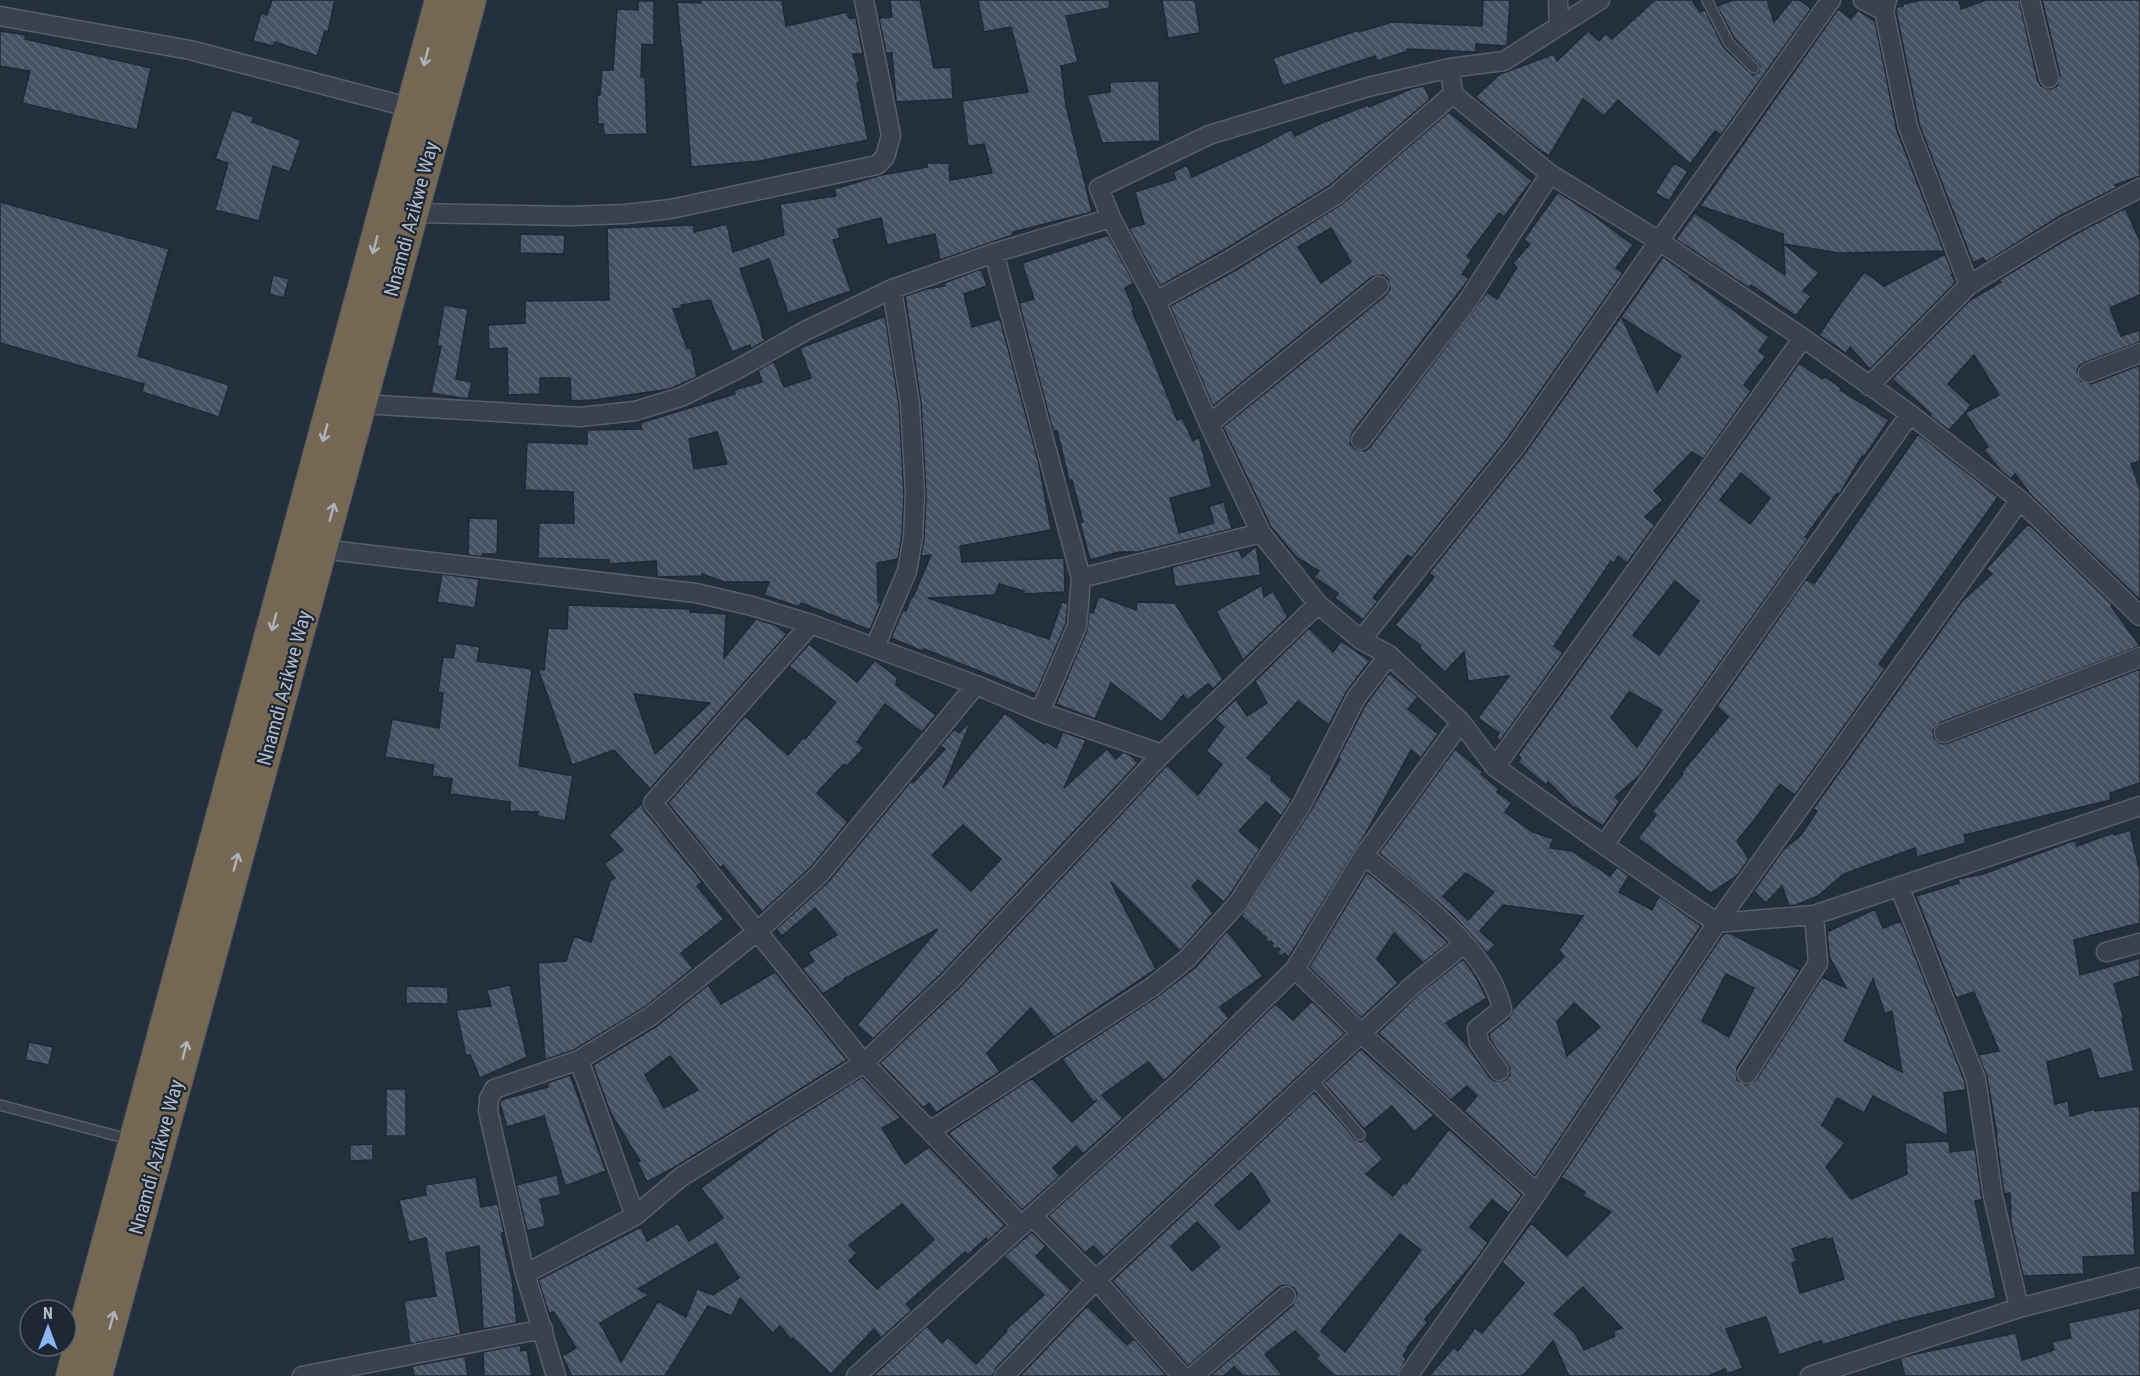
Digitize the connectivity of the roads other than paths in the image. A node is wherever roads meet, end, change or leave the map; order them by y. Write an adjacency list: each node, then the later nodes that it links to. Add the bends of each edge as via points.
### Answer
1 (441, 0): 17 (highway, Nnamdi Azikwe Way, one-way to 17)
2 (470, 0): 20 (highway, Nnamdi Azikwe Way)
3 (864, 0): 20 (street, via 891,135 885,157 878,165 636,213 571,216)
4 (1558, 0): 12 (street)
5 (1600, 0): 12 (street)
6 (1707, 0): 14 (lane, via 1729,43)
7 (1831, 0): 22 (street)
8 (1863, 0): 10 (street)
9 (2030, 0): 15 (street)
10 (1886, 4): 24 (street, via 1908,127)
11 (0, 16): 17 (street, via 190,50)
12 (1559, 26): 13 (street, via 1503,61)
13 (1450, 68): 16 (street); 21 (street, via 1368,87 1209,135 1099,188)
14 (1754, 68)
15 (2049, 78)
16 (1453, 94): 18 (street); 27 (street, via 1336,195)
17 (412, 108): 20 (highway, Nnamdi Azikwe Way)
18 (1550, 174): 22 (street); 35 (street, via 1467,302)
19 (2140, 188): 24 (street, via 2066,226)
20 (399, 209): 32 (highway, Nnamdi Azikwe Way); 73 (highway, Nnamdi Azikwe Way, one-way to 73)
21 (1111, 218): 23 (street); 27 (street)
22 (1659, 241): 28 (street); 43 (street, via 1516,446)
23 (994, 253): 26 (street); 39 (street)
24 (1970, 285): 31 (street)
25 (1379, 286): 34 (street)
26 (892, 289): 32 (street, via 681,397 635,411 580,417); 44 (street, via 910,404 913,537 908,572)
27 (1156, 302): 34 (street)
28 (1803, 338): 31 (street); 52 (street)
29 (2140, 353): 30 (street)
30 (2088, 373)
31 (1869, 386): 33 (street)
32 (361, 404): 38 (highway, Nnamdi Azikwe Way, one-way to 32)
33 (1910, 414): 36 (street); 54 (street)
34 (1209, 424): 37 (street)
35 (1361, 440)
36 (2020, 500): 41 (street); 58 (street)
37 (1261, 533): 39 (street); 40 (street)
38 (321, 549): 42 (street, via 696,593); 84 (highway, Nnamdi Azikwe Way, one-way to 38)
39 (1081, 578): 48 (street, via 1077,626)
40 (1318, 604): 43 (street); 51 (street)
41 (2140, 616)
42 (811, 624): 44 (street); 59 (street, via 653,803)
43 (1361, 640): 45 (street)
44 (875, 647): 47 (street)
45 (1389, 655): 49 (street); 71 (street, via 1356,698 1302,804 1238,903 1187,959 1152,987)
46 (2140, 657): 50 (street)
47 (975, 685): 48 (street); 59 (street, via 819,876)
48 (1040, 712): 51 (street)
49 (1461, 722): 52 (street); 55 (street)
50 (1944, 733)
51 (1162, 754): 66 (street, via 950,981)
52 (1495, 767): 54 (street)
53 (2140, 806): 56 (street)
54 (1604, 846): 58 (street)
55 (1364, 855): 61 (street, via 1446,923); 63 (street)
56 (1899, 886): 57 (street); 81 (street, via 1976,1079 1994,1196)
57 (1814, 915): 58 (street); 68 (street, via 1818,963)
58 (1717, 923): 74 (street)
59 (758, 931): 65 (street, via 651,1016); 66 (street)
60 (2140, 943): 62 (street)
61 (1464, 944): 64 (street); 67 (street, via 1500,997 1502,1009 1477,1029 1479,1043)
62 (2106, 952)
63 (1295, 969): 64 (street); 76 (street, via 1183,1079)
64 (1362, 1034): 69 (street); 74 (street)
65 (579, 1060): 75 (street); 77 (street, via 494,1089 489,1099 488,1111)
66 (864, 1063): 71 (street); 75 (street, via 681,1177)
67 (1499, 1071)
68 (1747, 1074)
69 (1312, 1079): 72 (lane); 79 (street)
70 (0, 1105): 73 (lane)
71 (930, 1131): 76 (street)
72 (1360, 1135)
73 (134, 1140): 83 (highway, Nnamdi Azikwe Way)
74 (1537, 1193): 91 (street)
75 (635, 1216): 77 (street)
76 (1027, 1221): 79 (street); 87 (street)
77 (525, 1274): 82 (street)
78 (2140, 1277): 81 (street)
79 (1096, 1280): 88 (street); 89 (street)
80 (1286, 1296): 90 (street)
81 (2019, 1308): 92 (street)
82 (543, 1329): 85 (street); 86 (street)
83 (72, 1376)
84 (96, 1376)
85 (302, 1376)
86 (556, 1376)
87 (856, 1376)
88 (1004, 1376)
89 (1182, 1376)
90 (1193, 1376)
91 (1408, 1376)
92 (1810, 1376)

